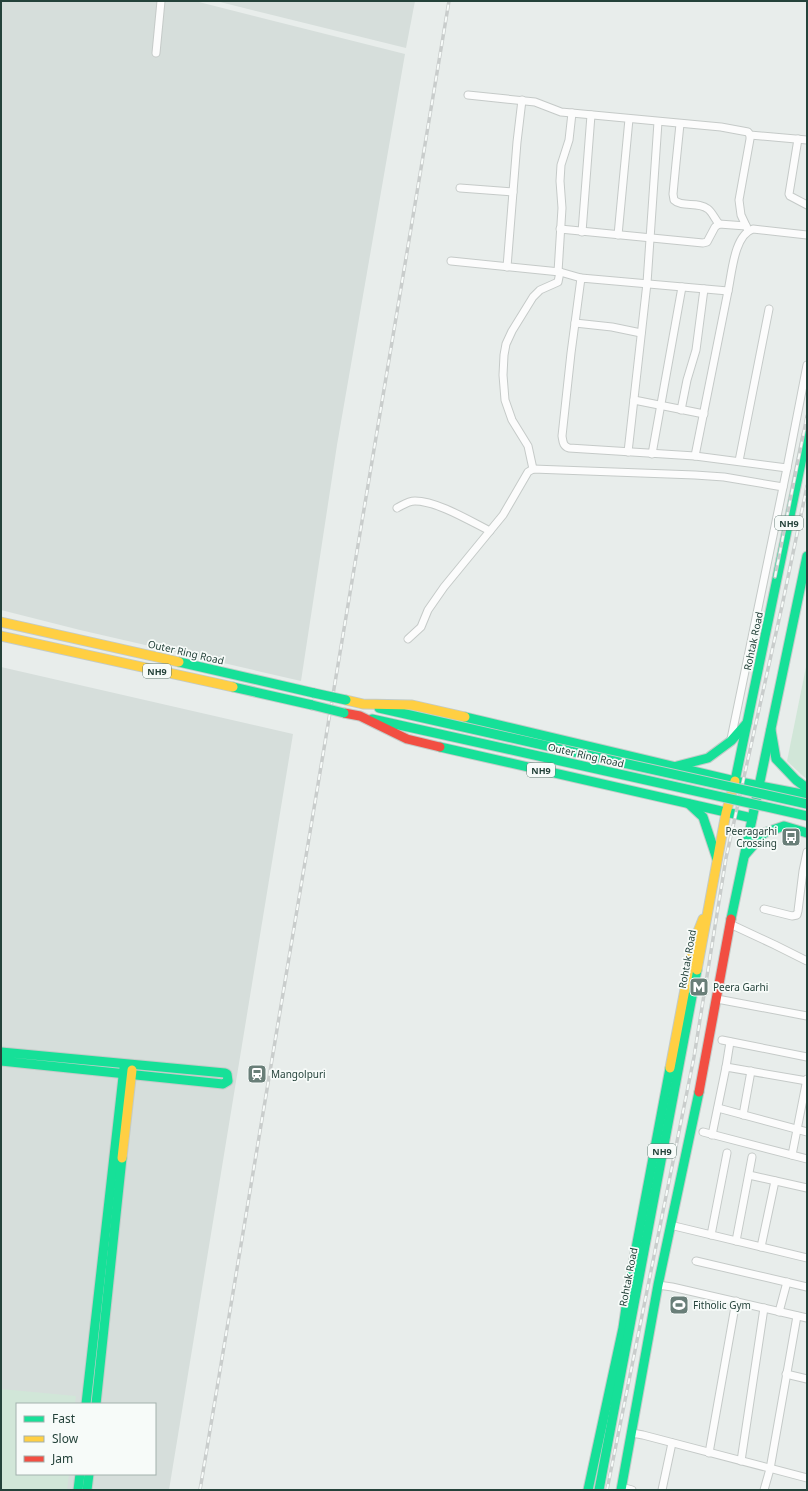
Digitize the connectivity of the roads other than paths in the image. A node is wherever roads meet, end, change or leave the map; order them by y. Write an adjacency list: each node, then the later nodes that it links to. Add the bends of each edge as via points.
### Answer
1 (161, 1): 2 (street)
2 (156, 53)
3 (468, 95): 4 (street)
4 (522, 100): 5 (street, via 543,104 560,112); 14 (street)
5 (572, 113): 6 (street); 18 (street, via 569,140 561,165)
6 (591, 115): 7 (street); 19 (street)
7 (629, 119): 8 (street); 21 (street)
8 (658, 122): 9 (street); 22 (street)
9 (680, 124): 10 (street, via 744,130); 16 (street, via 674,200 707,208)
10 (750, 135): 11 (street); 17 (street, via 739,200)
11 (798, 139): 12 (street); 15 (street, via 789,194)
12 (807, 140)
13 (460, 188): 14 (street)
14 (513, 192): 24 (street)
15 (807, 205)
16 (719, 224): 17 (street); 22 (street, via 707,242 703,243)
17 (747, 228): 20 (street); 30 (street, via 736,249)
18 (560, 229): 19 (street); 25 (street)
19 (582, 232): 21 (street)
20 (807, 234)
21 (618, 235): 22 (street)
22 (649, 239): 27 (street)
23 (451, 261): 24 (street)
24 (507, 267): 25 (street)
25 (559, 272): 26 (street); 45 (street, via 558,282 540,290 525,309 506,344 504,355 505,400 512,420 528,446)
26 (581, 278): 27 (street); 32 (street)
27 (647, 283): 28 (street); 33 (street)
28 (682, 287): 29 (street); 36 (street)
29 (704, 289): 30 (street); 37 (street, via 696,350)
30 (728, 291): 38 (street)
31 (769, 309): 43 (street)
32 (575, 323): 33 (street); 40 (street, via 563,442 569,448)
33 (641, 332): 35 (street)
34 (807, 365): 44 (street)
35 (634, 400): 36 (street); 40 (street)
36 (662, 406): 37 (street); 41 (street)
37 (681, 410): 38 (street)
38 (704, 414): 42 (street)
39 (807, 434): 52 (main road, Rohtak Road / NH9)
40 (628, 452): 41 (street)
41 (652, 454): 42 (street)
42 (695, 456): 43 (street)
43 (739, 461): 44 (street)
44 (787, 468): 46 (street)
45 (533, 469): 46 (street, via 695,475); 48 (street, via 528,472 503,515)
46 (783, 487): 51 (street)
47 (398, 508): 48 (street, via 413,501 424,502)
48 (490, 531): 55 (street, via 436,598 421,627)
49 (807, 556): 50 (main road, NH9)
50 (804, 583): 59 (main road, NH9)
51 (761, 599): 52 (street); 60 (street)
52 (772, 601): 58 (main road, Rohtak Road / NH9)
53 (2, 622): 56 (main road, Outer Ring Road, bridge)
54 (1, 636): 57 (main road, Outer Ring Road / NH9, bridge)
55 (408, 638)
56 (363, 704): 61 (main road, Outer Ring Road, via 412,705); 69 (main road, Outer Ring Road, bridge)
57 (360, 716): 67 (main road, Outer Ring Road / NH9, via 407,739); 71 (main road, Outer Ring Road, bridge)
58 (747, 723): 60 (main road); 63 (main road, Rohtak Road / NH9)
59 (771, 730): 64 (main road, NH9); 65 (main road, via 776,759)
60 (731, 741): 62 (main road, via 708,758)
61 (658, 763): 62 (main road, Outer Ring Road); 67 (main road)
62 (674, 766): 63 (main road, Outer Ring Road)
63 (735, 781): 64 (main road, Outer Ring Road); 70 (main road, Rohtak Road / NH9)
64 (759, 786): 66 (main road, Outer Ring Road); 72 (main road, NH9)
65 (807, 788)
66 (807, 795)
67 (651, 796): 68 (main road, Outer Ring Road / NH9)
68 (688, 804): 70 (main road, Outer Ring Road / NH9); 76 (main road, via 703,817)
69 (807, 804)
70 (726, 813): 72 (main road, Outer Ring Road); 76 (main road, Rohtak Road / NH9)
71 (807, 816)
72 (752, 818): 75 (main road, NH9)
73 (807, 833): 75 (main road, via 784,826 764,834)
74 (807, 852): 77 (street, via 796,915)
75 (743, 858): 79 (main road, NH9)
76 (718, 860): 78 (main road, Rohtak Road / NH9)
77 (764, 909)
78 (707, 912): 131 (main road, Rohtak Road / NH9); 135 (main road, via 694,942 623,1328)
79 (730, 924): 80 (street); 81 (main road, NH9)
80 (807, 961)
81 (717, 999): 82 (street); 105 (main road, NH9, via 696,1111)
82 (807, 1016)
83 (722, 1040): 84 (street)
84 (730, 1042): 86 (street); 88 (street)
85 (1, 1052): 89 (main road)
86 (807, 1057)
87 (1, 1061): 89 (main road)
88 (726, 1067): 90 (street); 92 (street)
89 (128, 1069): 89 (main road, via 225,1073 228,1081 223,1084); 121 (main road); 122 (main road)
90 (751, 1071): 91 (street); 93 (street)
91 (807, 1080): 94 (street)
92 (718, 1108): 93 (street); 97 (street)
93 (743, 1115): 94 (street)
94 (797, 1130): 96 (street); 99 (street)
95 (703, 1132): 97 (street)
96 (807, 1132)
97 (712, 1135): 99 (street)
98 (727, 1153): 106 (street)
99 (792, 1155): 101 (street)
100 (752, 1157): 102 (street)
101 (807, 1159)
102 (749, 1175): 103 (street); 107 (street)
103 (775, 1181): 104 (street); 108 (street)
104 (807, 1188)
105 (670, 1225): 106 (street); 112 (main road, NH9)
106 (711, 1235): 107 (street)
107 (736, 1241): 108 (street)
108 (761, 1247): 109 (street)
109 (807, 1258)
110 (696, 1261): 111 (street)
111 (787, 1282): 113 (street); 116 (street)
112 (658, 1285): 114 (street); 123 (main road, NH9)
113 (807, 1287)
114 (736, 1301): 115 (street); 125 (street)
115 (764, 1308): 116 (street); 126 (street)
116 (779, 1312): 117 (street)
117 (797, 1316): 118 (street); 119 (street)
118 (807, 1318)
119 (786, 1374): 120 (street); 127 (street)
120 (807, 1379)
121 (86, 1403)
122 (96, 1403)
123 (632, 1433): 124 (street); 132 (main road, NH9)
124 (672, 1443): 125 (street); 137 (street)
125 (708, 1453): 126 (street)
126 (741, 1461): 127 (street)
127 (770, 1469): 130 (street); 138 (street)
128 (80, 1475): 133 (main road)
129 (89, 1475): 134 (main road)
130 (807, 1478)
131 (597, 1489)
132 (621, 1489): 136 (street)
133 (78, 1490)
134 (88, 1490)
135 (588, 1490)
136 (632, 1490)
137 (662, 1490)
138 (764, 1490)

